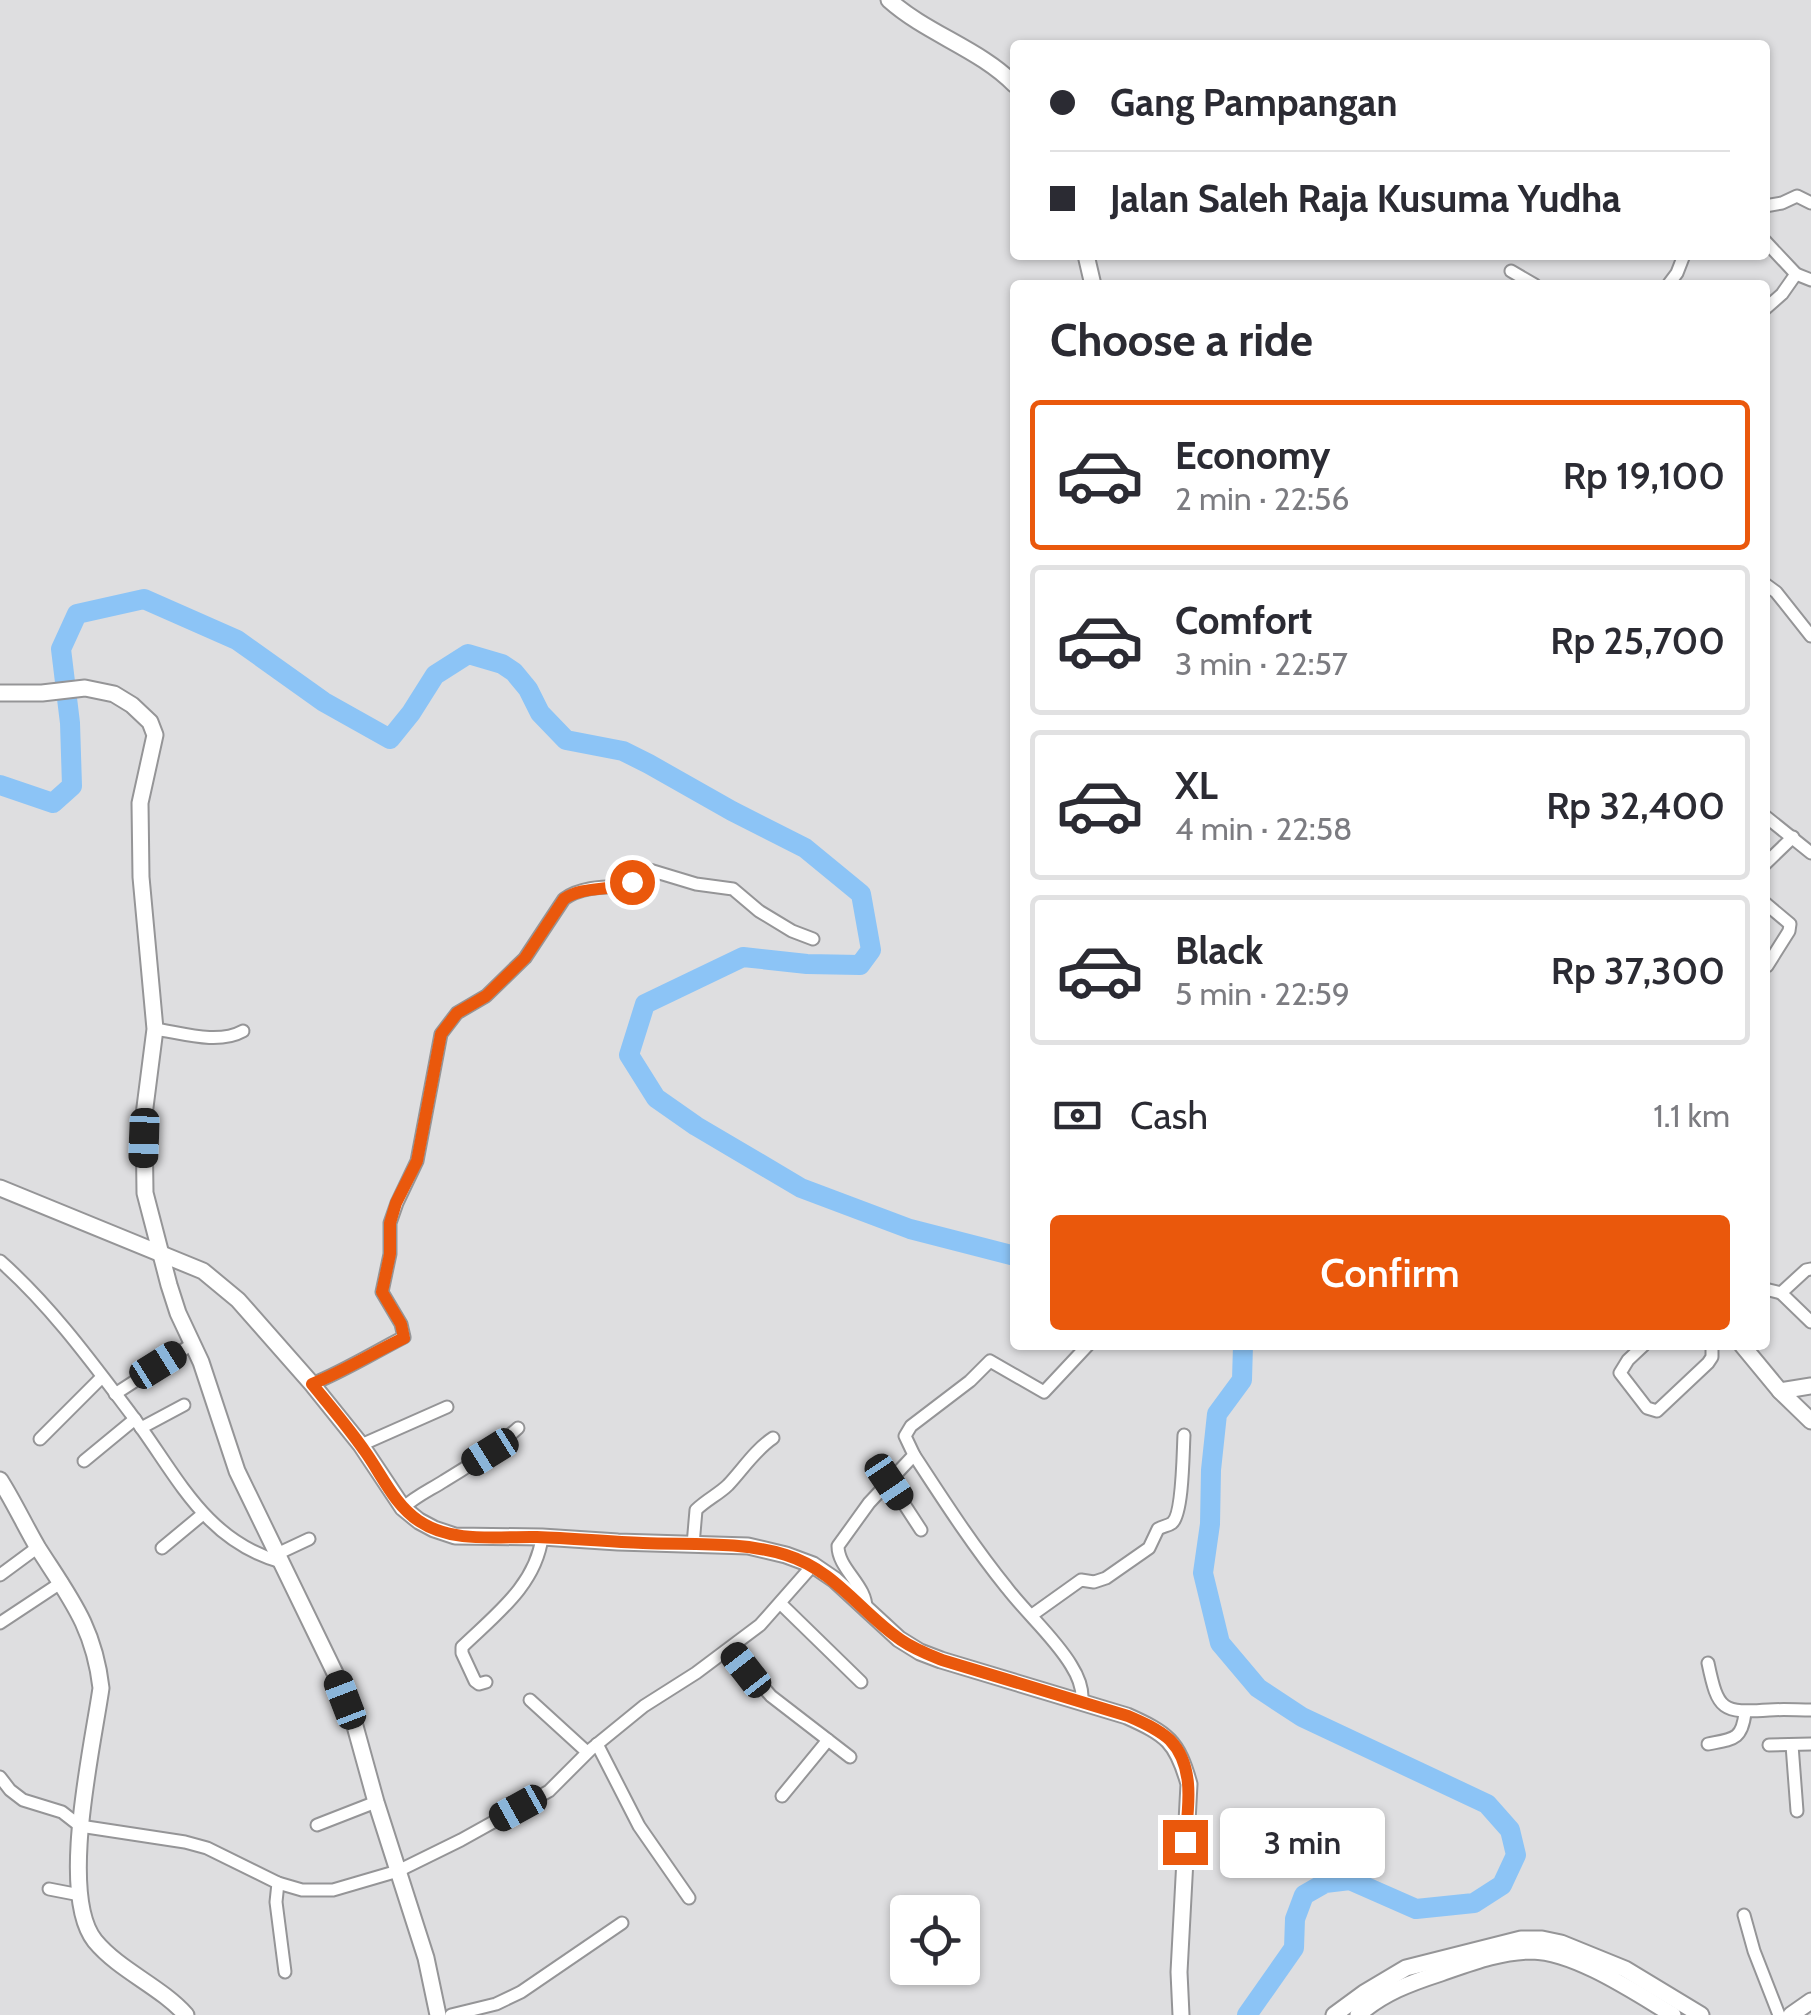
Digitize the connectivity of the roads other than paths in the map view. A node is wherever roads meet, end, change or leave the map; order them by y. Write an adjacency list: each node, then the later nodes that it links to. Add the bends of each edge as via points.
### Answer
1 (888, 0): 2 (street)
2 (1010, 80)
3 (1811, 203): 4 (street, via 1797,196)
4 (1770, 205)
5 (1770, 246): 7 (street)
6 (1511, 271): 8 (street)
7 (1796, 274): 9 (street); 10 (street)
8 (1526, 280)
9 (1811, 280)
10 (1770, 305)
11 (1770, 588): 12 (street)
12 (1811, 636)
13 (0, 693): 21 (street, via 85,688 114,694 150,722 154,735 140,803)
14 (1770, 820): 15 (street)
15 (1793, 837): 16 (street); 17 (street)
16 (1811, 853)
17 (1770, 859)
18 (1770, 907): 20 (street, via 1790,924)
19 (813, 939): 36 (street, via 733,889 644,868 628,886 564,899 525,958 441,1034 417,1161 390,1223 382,1292 404,1338)
20 (1770, 961)
21 (155, 1029): 22 (street, via 217,1038); 24 (street, via 143,1160)
22 (243, 1031)
23 (0, 1188): 24 (street)
24 (159, 1252): 36 (street, via 203,1272 238,1300); 61 (street, via 238,1471)
25 (0, 1261): 35 (street)
26 (1811, 1269): 28 (street)
27 (1770, 1290): 28 (street)
28 (1781, 1293): 29 (street)
29 (1811, 1322)
30 (186, 1348): 39 (street)
31 (1083, 1350): 49 (street, via 1044,1392 988,1362 911,1426 905,1436)
32 (1639, 1350): 33 (street, via 1620,1373 1657,1411)
33 (1714, 1350)
34 (1746, 1350): 38 (street)
35 (102, 1377): 39 (street); 47 (street)
36 (312, 1384): 48 (street)
37 (1811, 1390): 38 (street); 42 (street)
38 (1780, 1391): 42 (street)
39 (115, 1394): 43 (street)
40 (184, 1405): 43 (street)
41 (447, 1407): 48 (street)
42 (1811, 1418)
43 (138, 1423): 50 (street); 54 (street)
44 (518, 1428): 53 (street)
45 (1184, 1436): 67 (street, via 1172,1524 1158,1528 1149,1548 1106,1578 1081,1580)
46 (773, 1438): 58 (street, via 696,1510)
47 (40, 1439)
48 (362, 1446): 53 (street)
49 (914, 1456): 52 (street); 67 (street, via 961,1528)
50 (84, 1461)
51 (0, 1480): 59 (street)
52 (889, 1482): 55 (street); 66 (street, via 837,1552 861,1588)
53 (403, 1508): 56 (street, via 454,1536)
54 (203, 1514): 60 (street); 61 (street, via 245,1549)
55 (921, 1530)
56 (542, 1537): 58 (street); 71 (street, via 516,1597 462,1647 475,1682)
57 (310, 1539): 61 (street)
58 (693, 1545): 62 (street, via 748,1546)
59 (38, 1547): 63 (street); 64 (street)
60 (162, 1548)
61 (279, 1558): 86 (street, via 335,1673)
62 (813, 1566): 65 (street); 66 (street)
63 (0, 1575)
64 (62, 1582): 68 (street); 89 (street, via 94,1645 101,1688)
65 (781, 1604): 69 (street); 72 (street)
66 (866, 1611): 74 (street, via 931,1656)
67 (1032, 1615): 74 (street, via 1071,1664)
68 (0, 1623)
69 (730, 1649): 77 (street, via 772,1696); 82 (street)
70 (1708, 1663): 76 (street, via 1719,1698 1729,1710)
71 (486, 1682)
72 (861, 1682)
73 (530, 1700): 82 (street)
74 (1082, 1701): 99 (street, via 1153,1728 1183,1760 1189,1784)
75 (1811, 1710): 76 (street)
76 (1745, 1713): 78 (street, via 1738,1736)
77 (828, 1740): 83 (street); 85 (street)
78 (1708, 1744)
79 (1811, 1744): 81 (street)
80 (1769, 1745): 81 (street)
81 (1792, 1745): 87 (street)
82 (592, 1748): 90 (street, via 549,1790); 94 (street)
83 (850, 1758)
84 (0, 1777): 89 (street, via 23,1800 62,1812)
85 (782, 1796)
86 (376, 1802): 88 (street); 90 (street)
87 (1797, 1811)
88 (317, 1825)
89 (80, 1826): 91 (street, via 207,1848); 93 (street)
90 (398, 1871): 91 (street, via 333,1890); 101 (street)
91 (278, 1883): 97 (street)
92 (49, 1889): 93 (street)
93 (80, 1895): 100 (street, via 96,1942)
94 (689, 1898)
95 (1744, 1916): 107 (street)
96 (622, 1923): 102 (street, via 521,1992)
97 (285, 1972)
98 (1811, 2001): 108 (street)
99 (1182, 2014)
100 (186, 2015)
101 (438, 2015)
102 (451, 2015)
103 (1334, 2015): 106 (street, via 1406,1968 1542,1939 1625,1970)
104 (1358, 2015): 105 (street, via 1395,1989 1506,1953 1532,1951 1594,1970)
105 (1673, 2015)
106 (1701, 2015)
107 (1779, 2015)
108 (1790, 2015)

